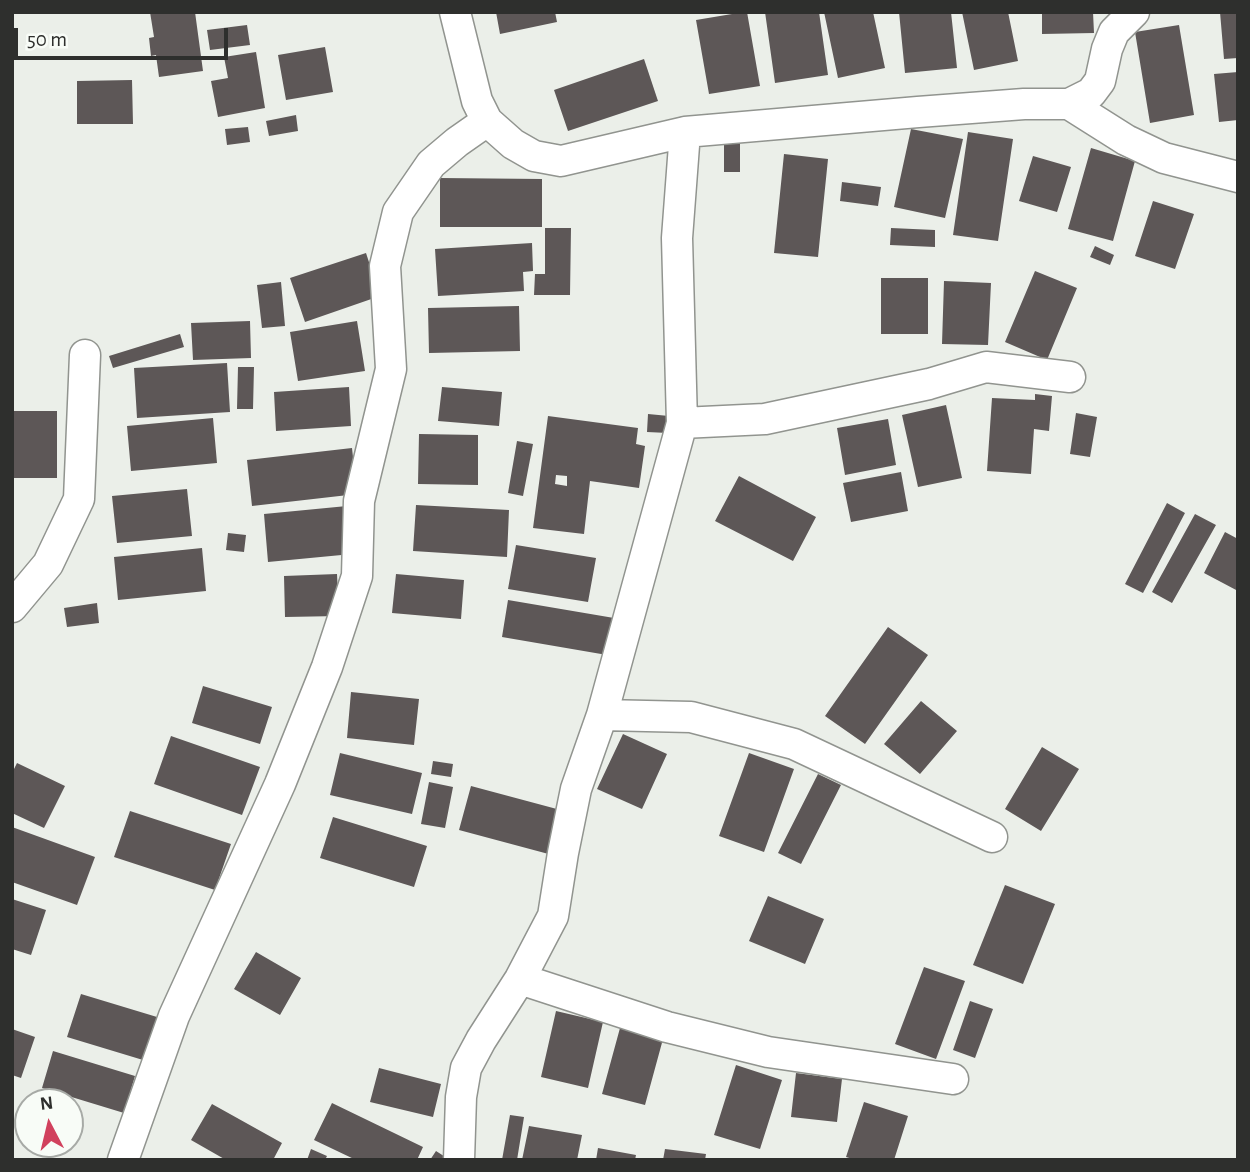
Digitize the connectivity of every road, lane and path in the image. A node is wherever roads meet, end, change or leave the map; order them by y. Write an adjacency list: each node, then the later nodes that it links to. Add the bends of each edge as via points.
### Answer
1 (455, 12): 4 (street, via 477,101)
2 (1134, 12): 3 (street, via 1114,32 1100,81 1091,93)
3 (1069, 104): 5 (street); 6 (street, via 1164,158)
4 (487, 121): 5 (street, via 534,156 561,161); 15 (street, via 431,164 398,212 385,266 391,369 359,501 357,576 280,784 174,1016)
5 (685, 132): 9 (street, via 677,238)
6 (1238, 177)
7 (85, 355): 10 (street, via 79,499 48,564)
8 (1070, 377): 9 (street, via 986,367 765,419)
9 (682, 424): 11 (street)
10 (12, 607)
11 (602, 715): 12 (street, via 691,718 794,744); 13 (street, via 576,789 553,916)
12 (992, 837)
13 (520, 979): 14 (street, via 667,1027 768,1052); 16 (street, via 466,1068)
14 (953, 1079)
15 (123, 1160)
16 (459, 1160)

